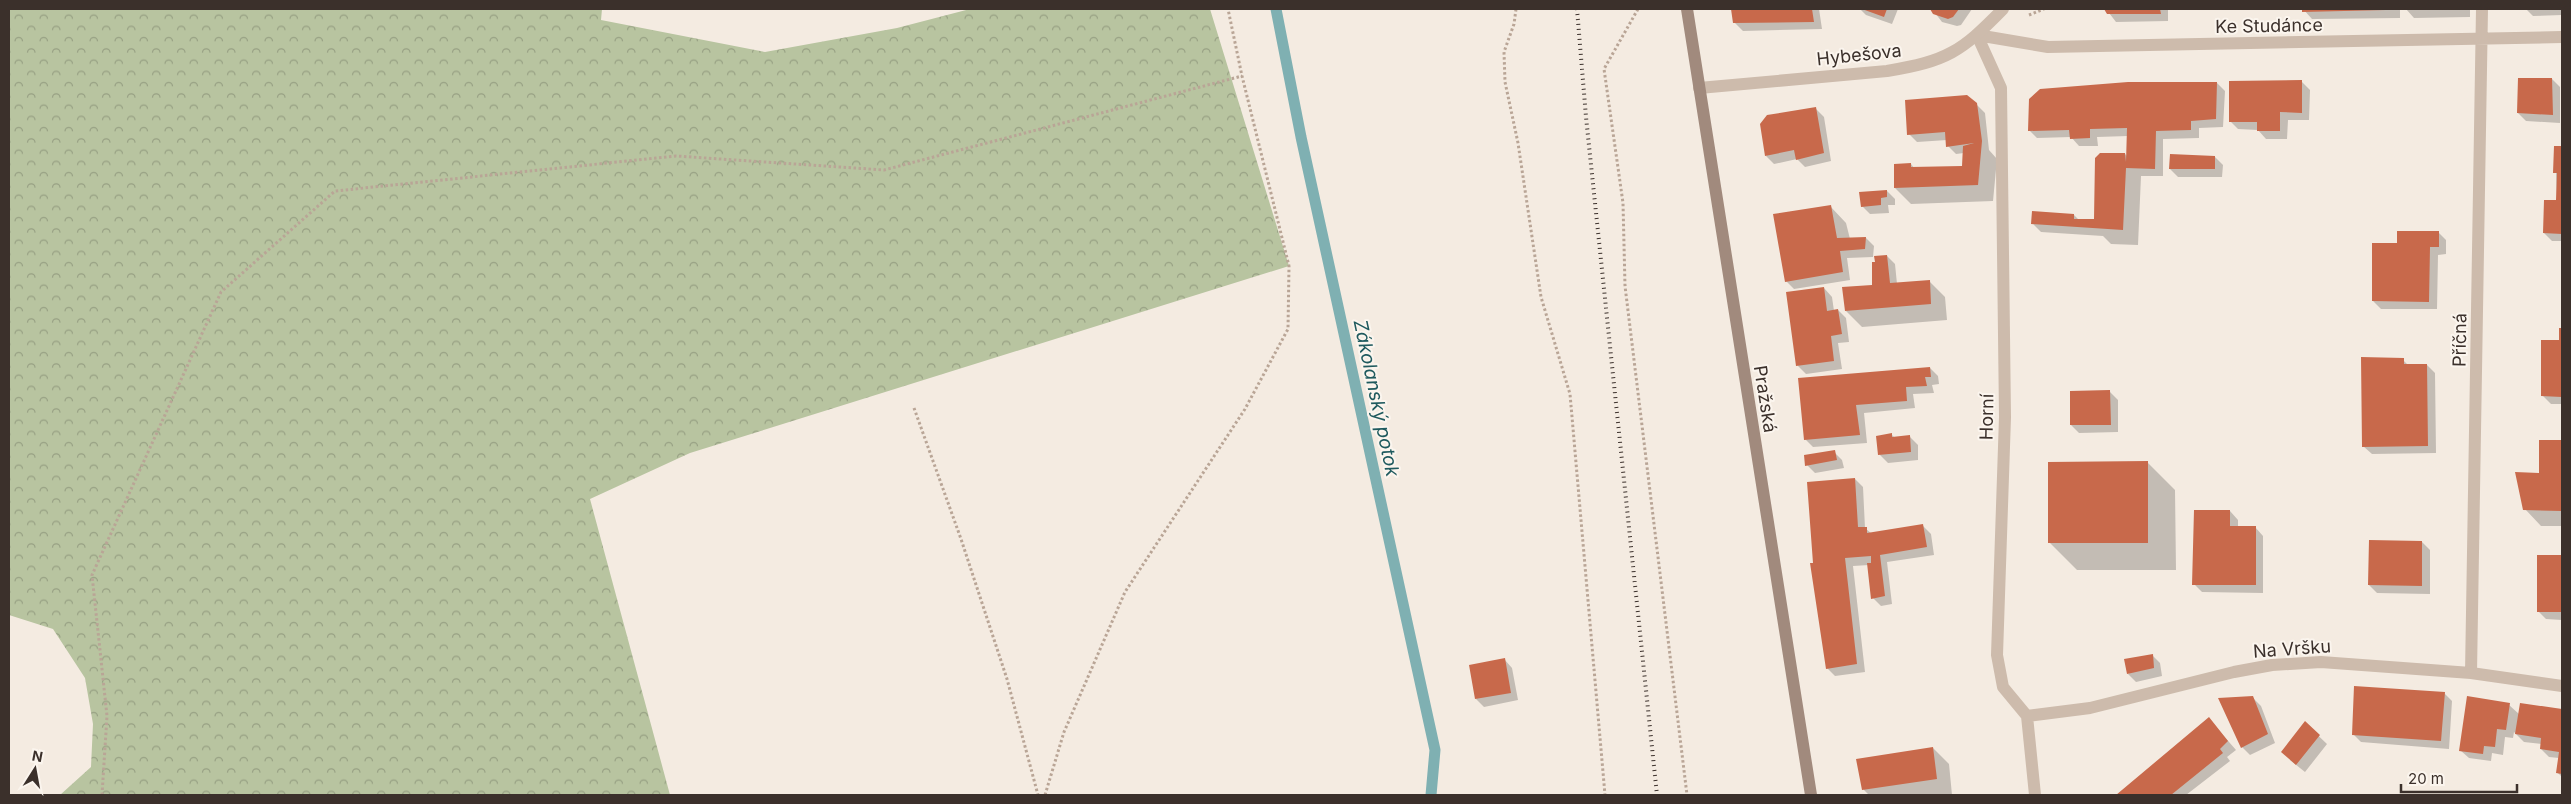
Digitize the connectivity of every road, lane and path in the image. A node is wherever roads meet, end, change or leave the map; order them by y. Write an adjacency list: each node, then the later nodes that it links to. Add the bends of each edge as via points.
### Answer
1 (1228, 9): 10 (path)
2 (1516, 9): 16 (path, via 1504,52 1505,82 1518,143 1541,298 1570,394)
3 (1638, 9): 20 (path, via 1604,69 1623,203 1624,286)
4 (1687, 9): 11 (main road, Pražská)
5 (2003, 9): 7 (street, Hybešova)
6 (2482, 9): 9 (street, Příčná)
7 (1977, 35): 9 (street, Ke Studánce, via 2048,48); 11 (street, Hybešova, via 1965,46 1942,58 1916,66); 15 (street, Horní, via 2001,88 2005,417 1997,655 2003,687)
8 (2562, 37): 9 (street, Ke Studánce)
9 (2483, 40): 13 (street, Příčná)
10 (1242, 76): 17 (path, via 884,170 676,156 335,192 221,292 92,575 107,716); 19 (path, via 1289,266 1288,329 1246,409 1125,592 1064,732)
11 (1699, 88): 21 (main road, Pražská)
12 (914, 408): 18 (path, via 1007,679)
13 (2471, 673): 14 (street, Na Vršku); 15 (street, Na Vršku, via 2321,662 2272,665 2090,708)
14 (2562, 686)
15 (2027, 716): 22 (street)
16 (1605, 794)
17 (102, 795)
18 (1038, 795)
19 (1045, 795)
20 (1687, 795)
21 (1811, 795)
22 (2035, 795)

